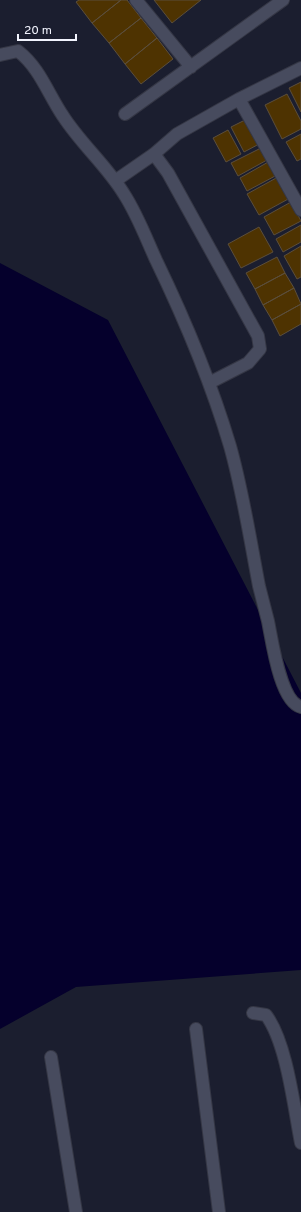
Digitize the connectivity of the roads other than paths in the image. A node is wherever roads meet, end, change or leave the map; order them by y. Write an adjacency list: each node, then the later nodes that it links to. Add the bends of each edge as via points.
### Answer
1 (136, 0): 4 (street)
2 (283, 0): 4 (street)
3 (0, 55): 9 (street, via 18,51 28,59 64,117)
4 (191, 67): 7 (street)
5 (301, 68): 6 (street)
6 (239, 99): 8 (street, via 177,134); 10 (street)
7 (125, 114)
8 (154, 154): 9 (street); 11 (street, via 168,173 258,336 260,349 248,362)
9 (115, 181): 11 (street, via 124,194 179,307)
10 (301, 210)
11 (209, 383): 12 (street, via 241,492 280,676 289,698)
12 (301, 707)
13 (253, 1013): 16 (street, via 266,1015 274,1025 282,1049)
14 (196, 1029): 18 (street)
15 (51, 1057): 17 (street)
16 (301, 1143)
17 (76, 1212)
18 (219, 1212)

